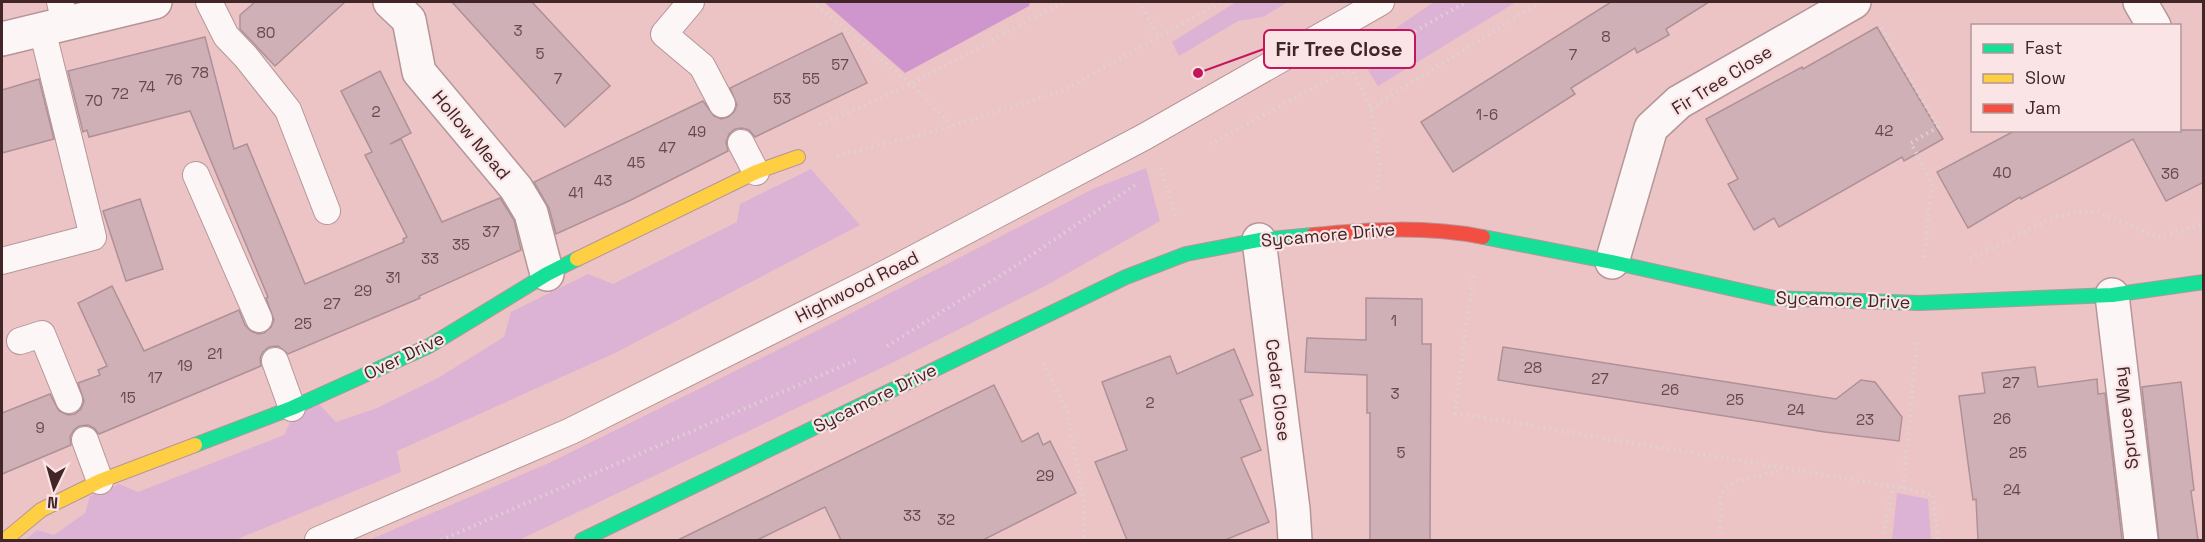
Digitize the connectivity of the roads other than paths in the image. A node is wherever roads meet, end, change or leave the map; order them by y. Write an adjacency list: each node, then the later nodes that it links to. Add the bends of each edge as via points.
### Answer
1 (155, 2): 8 (street)
2 (209, 2): 16 (lane, via 226,36 288,110)
3 (390, 2): 20 (street, Hollow Mead, via 409,20 418,72 516,188 531,213)
4 (691, 2): 11 (lane, via 664,34 702,66)
5 (1381, 2): 31 (lane, Highwood Road, via 1144,137 873,280 571,431)
6 (2140, 2): 9 (street)
7 (1866, 11): 19 (street, Fir Tree Close, via 1678,102 1651,128)
8 (56, 17): 10 (street); 18 (lane, via 93,237)
9 (2153, 24)
10 (2, 39)
11 (722, 104)
12 (741, 143): 14 (lane)
13 (798, 157): 14 (street, Over Drive)
14 (756, 172): 20 (street, Over Drive)
15 (196, 175): 23 (lane)
16 (327, 211)
17 (1259, 240): 19 (street, Sycamore Drive, via 1368,229 1418,229 1478,236); 32 (street, Sycamore Drive, via 1186,254 1126,277); 33 (street, Cedar Close)
18 (2, 261)
19 (1612, 262): 22 (street, Sycamore Drive, via 1774,298 1920,303)
20 (547, 273): 27 (street, Over Drive, via 429,346)
21 (2204, 282): 22 (street, Sycamore Drive)
22 (2112, 295): 34 (street, Spruce Way)
23 (259, 319)
24 (20, 341): 26 (lane, via 42,334)
25 (275, 361): 27 (lane)
26 (69, 400)
27 (292, 408): 29 (street, Over Drive)
28 (85, 440): 29 (lane)
29 (100, 481): 30 (street, Over Drive, via 41,510)
30 (5, 540)
31 (318, 540)
32 (582, 540)
33 (1295, 540)
34 (2141, 540)

